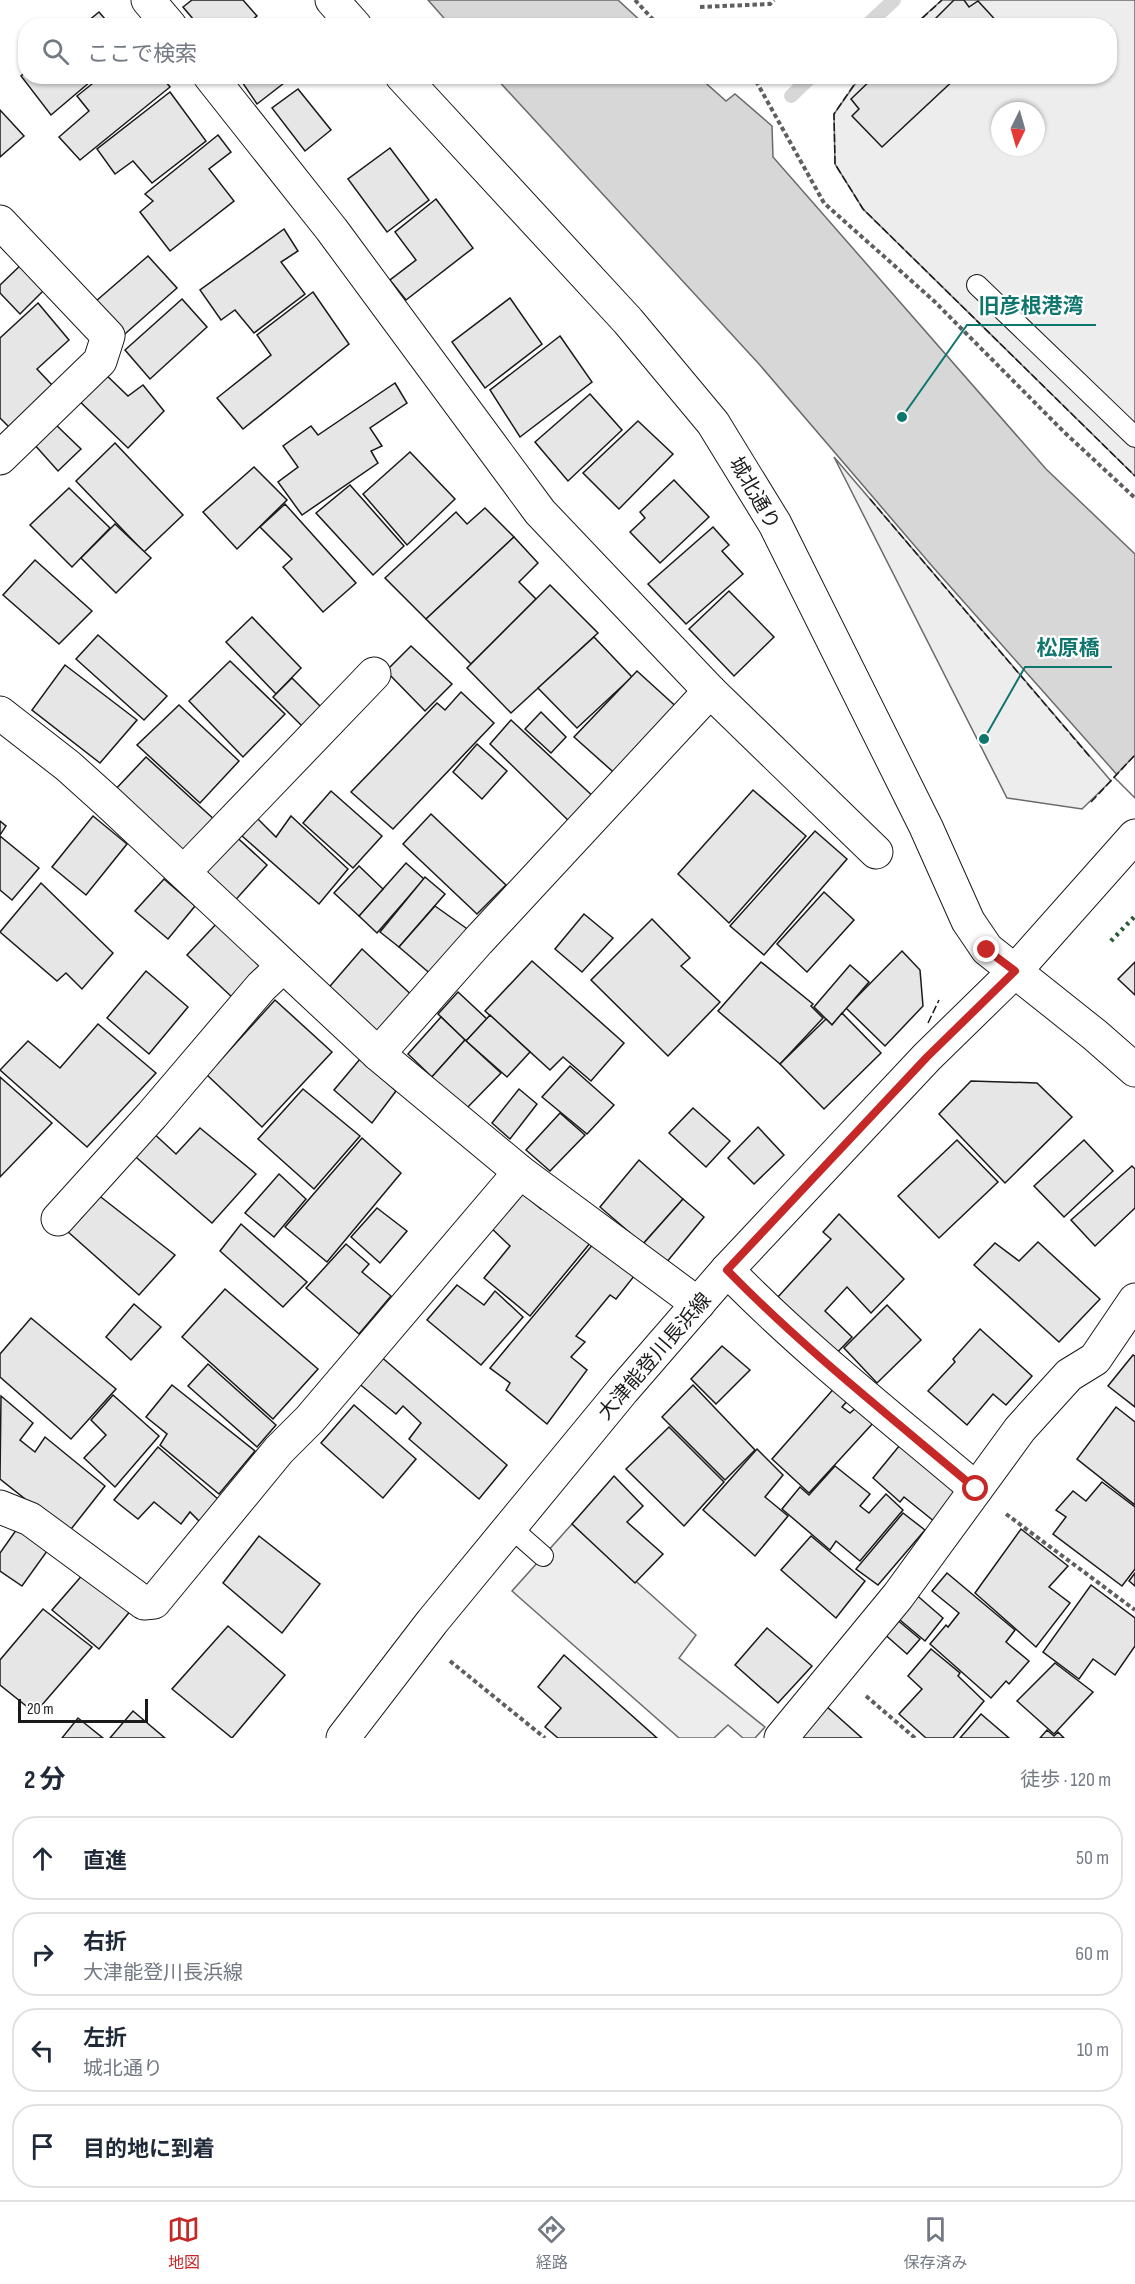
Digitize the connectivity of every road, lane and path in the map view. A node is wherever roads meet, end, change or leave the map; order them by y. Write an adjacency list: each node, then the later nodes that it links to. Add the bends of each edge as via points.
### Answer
1 (148, 0): 6 (street)
2 (332, 0): 7 (street)
3 (635, 0): 8 (path)
4 (774, 0): 5 (path, via 770,4)
5 (700, 7)
6 (163, 18)
7 (348, 18)
8 (652, 18)
9 (216, 84): 18 (street, via 332,230 540,512)
10 (409, 84): 24 (street, 城北通り, via 628,321 713,423 774,525 926,827 968,921 987,950)
11 (758, 84): 16 (path, via 824,204 934,301)
12 (0, 222): 15 (street, via 108,336 100,361)
13 (977, 285): 14 (lane)
14 (1135, 437)
15 (0, 458)
16 (1135, 498)
17 (374, 674): 22 (street)
18 (710, 691): 21 (street); 25 (street)
19 (0, 713): 22 (street, via 68,766)
20 (1135, 836): 24 (street, 大津能登川長浜線)
21 (876, 852)
22 (184, 872): 23 (street)
23 (282, 966): 25 (street); 28 (street)
24 (1015, 971): 26 (street, 城北通り); 29 (street, 大津能登川長浜線, via 927,1057)
25 (378, 1054): 27 (street)
26 (1135, 1070)
27 (520, 1172): 31 (street); 33 (street, via 310,1419 279,1450 154,1602 144,1603 30,1519)
28 (58, 1219)
29 (727, 1270): 31 (street, 大津能登川長浜線); 32 (street, via 851,1384)
30 (1135, 1299): 32 (street, via 1095,1359 1069,1375 1020,1430)
31 (698, 1304): 34 (street, 大津能登川長浜線)
32 (976, 1489): 36 (path); 38 (street, via 898,1596)
33 (0, 1507)
34 (510, 1527): 35 (lane); 39 (street, 大津能登川長浜線)
35 (543, 1556)
36 (1135, 1610)
37 (447, 1659): 40 (path)
38 (836, 1669): 41 (street); 42 (path)
39 (343, 1738)
40 (545, 1738)
41 (781, 1738)
42 (915, 1738)

